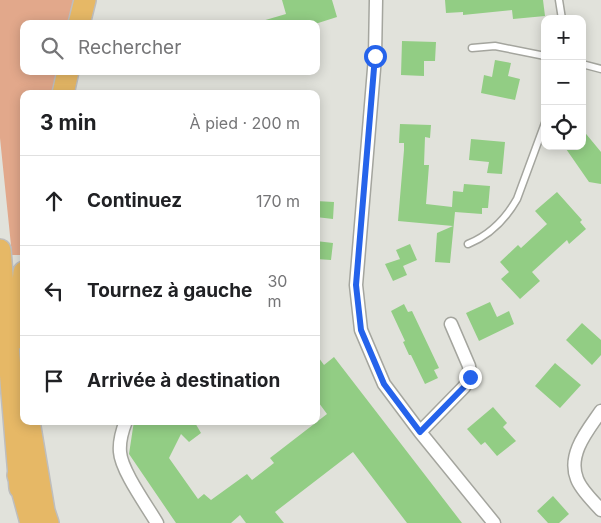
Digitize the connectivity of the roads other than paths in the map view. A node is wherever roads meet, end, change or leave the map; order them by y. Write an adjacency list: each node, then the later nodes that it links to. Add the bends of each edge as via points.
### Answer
1 (85, 0): 5 (highway)
2 (376, 0): 22 (street, via 375,56 356,285 361,330 384,384)
3 (559, 0): 4 (lane)
4 (561, 15)
5 (80, 20)
6 (472, 48): 7 (lane, via 495,46)
7 (541, 55)
8 (586, 65): 9 (lane)
9 (601, 69)
10 (67, 75): 11 (highway)
11 (64, 90)
12 (541, 134): 13 (lane, via 510,211 489,233)
13 (468, 244)
14 (0, 250): 16 (highway)
15 (451, 324): 22 (street, via 469,366 470,377)
16 (8, 342): 17 (highway); 23 (highway)
17 (20, 380)
18 (0, 394): 23 (highway)
19 (601, 411): 24 (street, via 579,444 575,470 577,480)
20 (30, 425): 26 (highway)
21 (125, 425): 27 (street, via 120,438 123,466)
22 (420, 432): 28 (street)
23 (20, 488): 25 (highway)
24 (601, 510)
25 (31, 523)
26 (48, 523)
27 (157, 523)
28 (494, 523)

